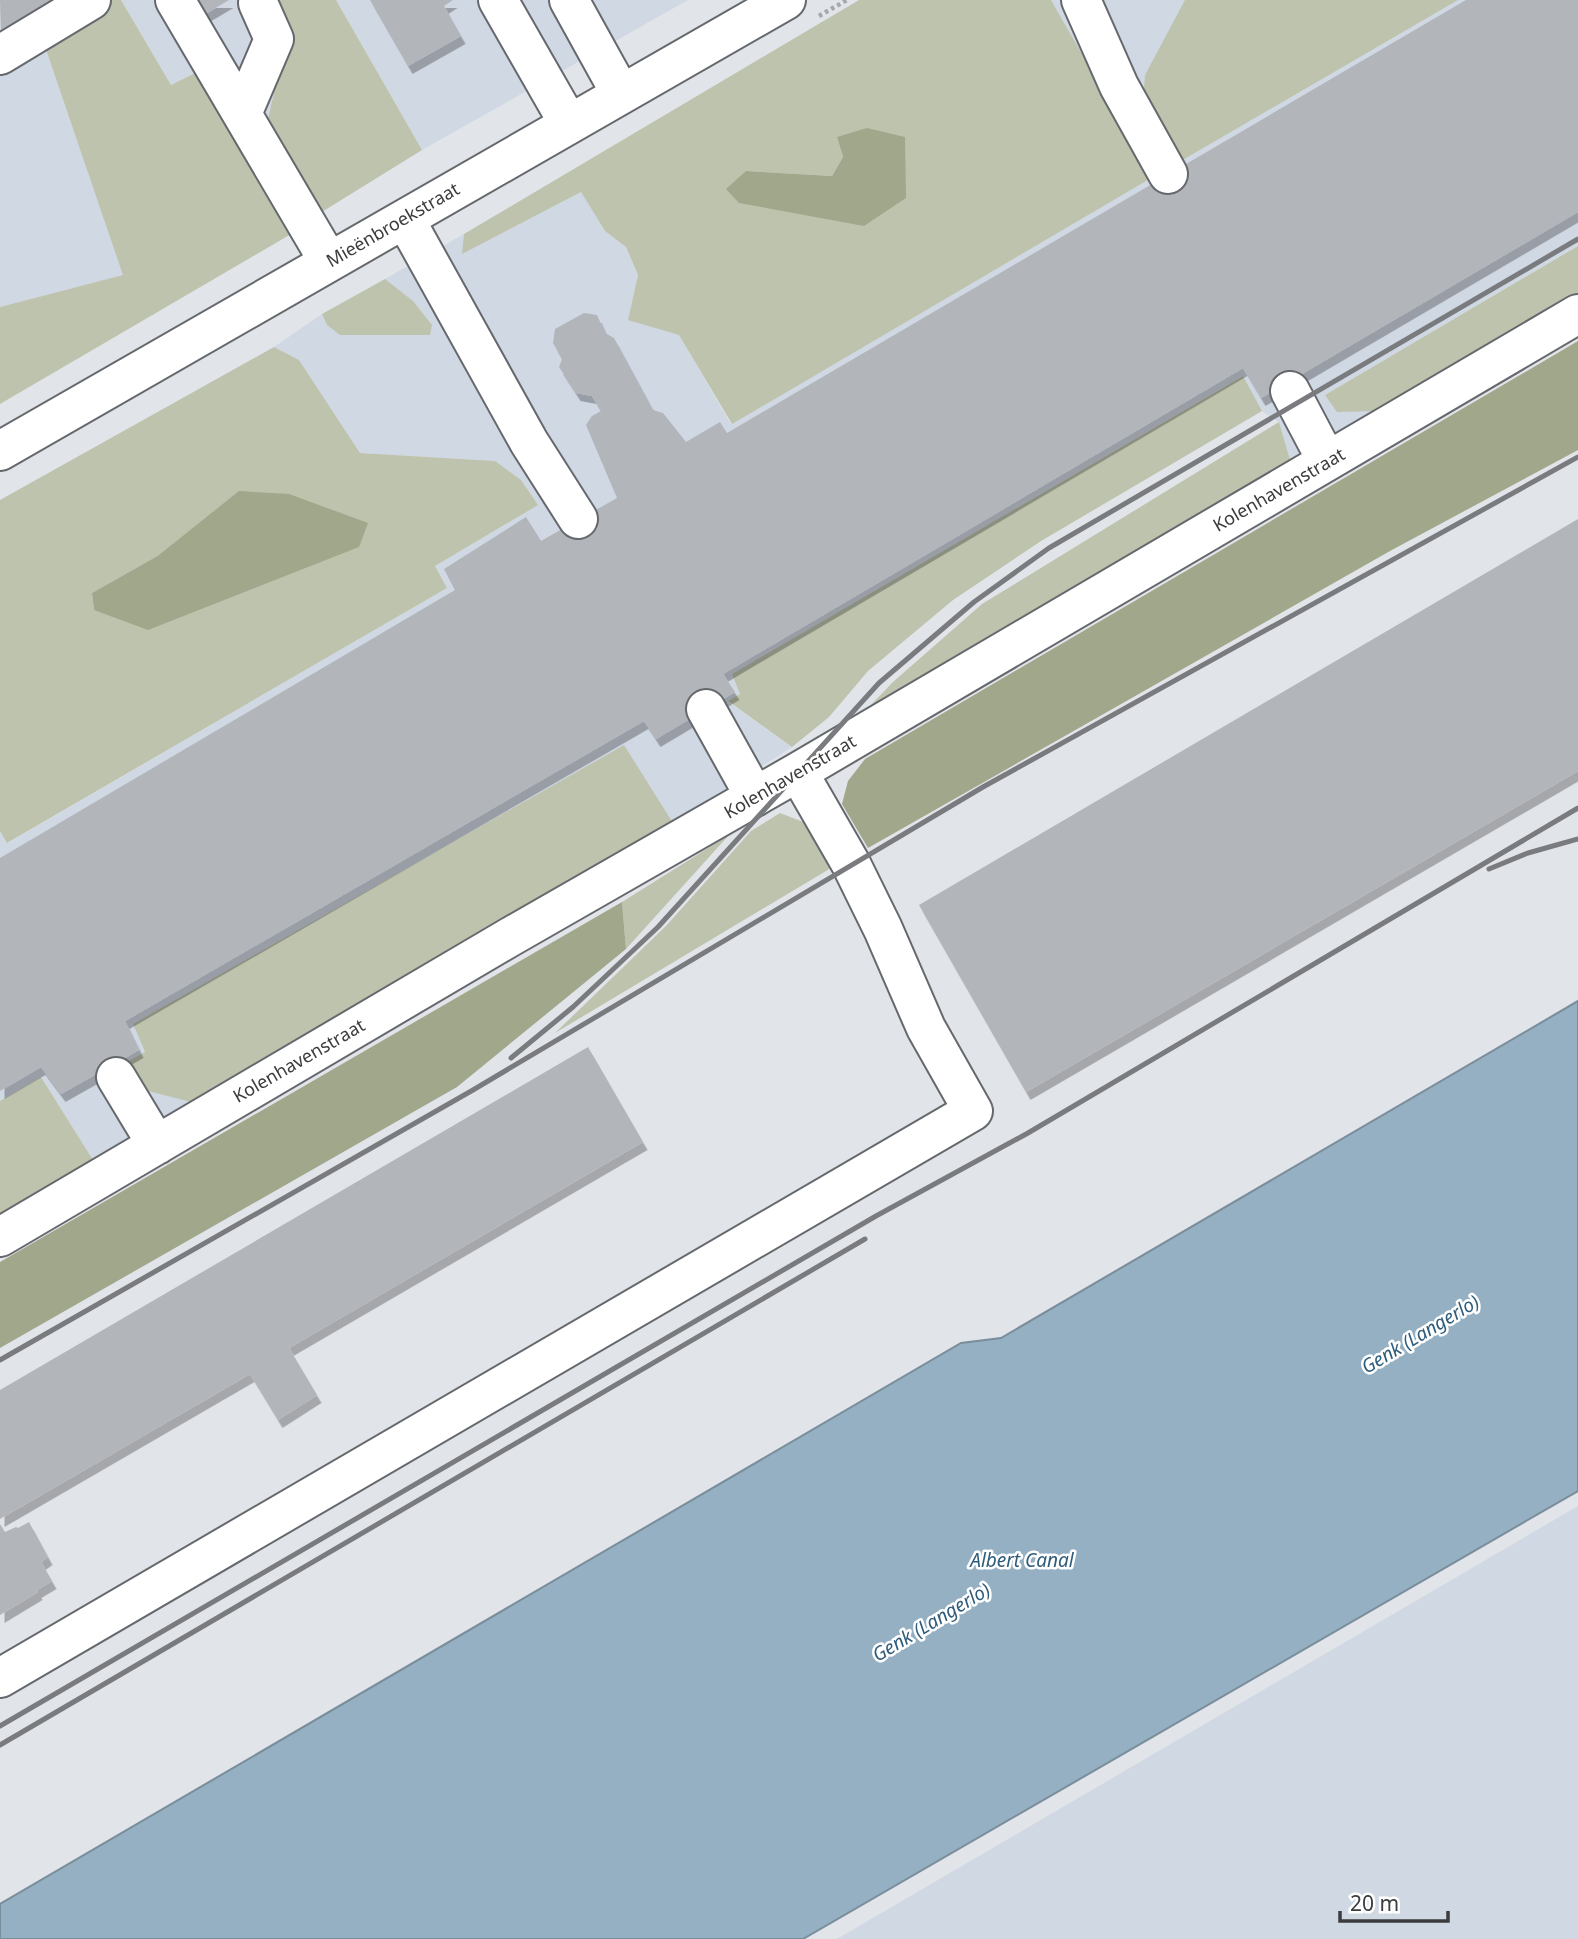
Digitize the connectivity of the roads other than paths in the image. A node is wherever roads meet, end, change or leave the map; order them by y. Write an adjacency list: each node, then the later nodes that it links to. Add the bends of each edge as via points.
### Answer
1 (91, 0): 8 (street)
2 (175, 0): 10 (street)
3 (498, 0): 11 (street)
4 (569, 0): 9 (street)
5 (786, 0): 9 (street, Mieënbroekstraat)
6 (1083, 1): 12 (street, via 1119,86)
7 (258, 4): 10 (street, via 274,39)
8 (0, 55)
9 (621, 94): 11 (street, Mieënbroekstraat)
10 (242, 114): 14 (street)
11 (569, 124): 13 (street, Mieënbroekstraat)
12 (1168, 174)
13 (405, 219): 14 (street, Mieënbroekstraat); 19 (street, via 529,442)
14 (329, 262): 17 (street, Mieënbroekstraat)
15 (1578, 314): 18 (street, Kolenhavenstraat)
16 (1290, 391): 18 (street)
17 (0, 451)
18 (1327, 461): 21 (street, Kolenhavenstraat)
19 (578, 519)
20 (706, 709): 22 (street)
21 (798, 772): 22 (street, Kolenhavenstraat); 26 (street, via 851,864 926,1028 973,1111)
22 (755, 797): 24 (street, Kolenhavenstraat)
23 (116, 1077): 24 (street)
24 (157, 1145): 25 (street, Kolenhavenstraat)
25 (0, 1237)
26 (0, 1678)

